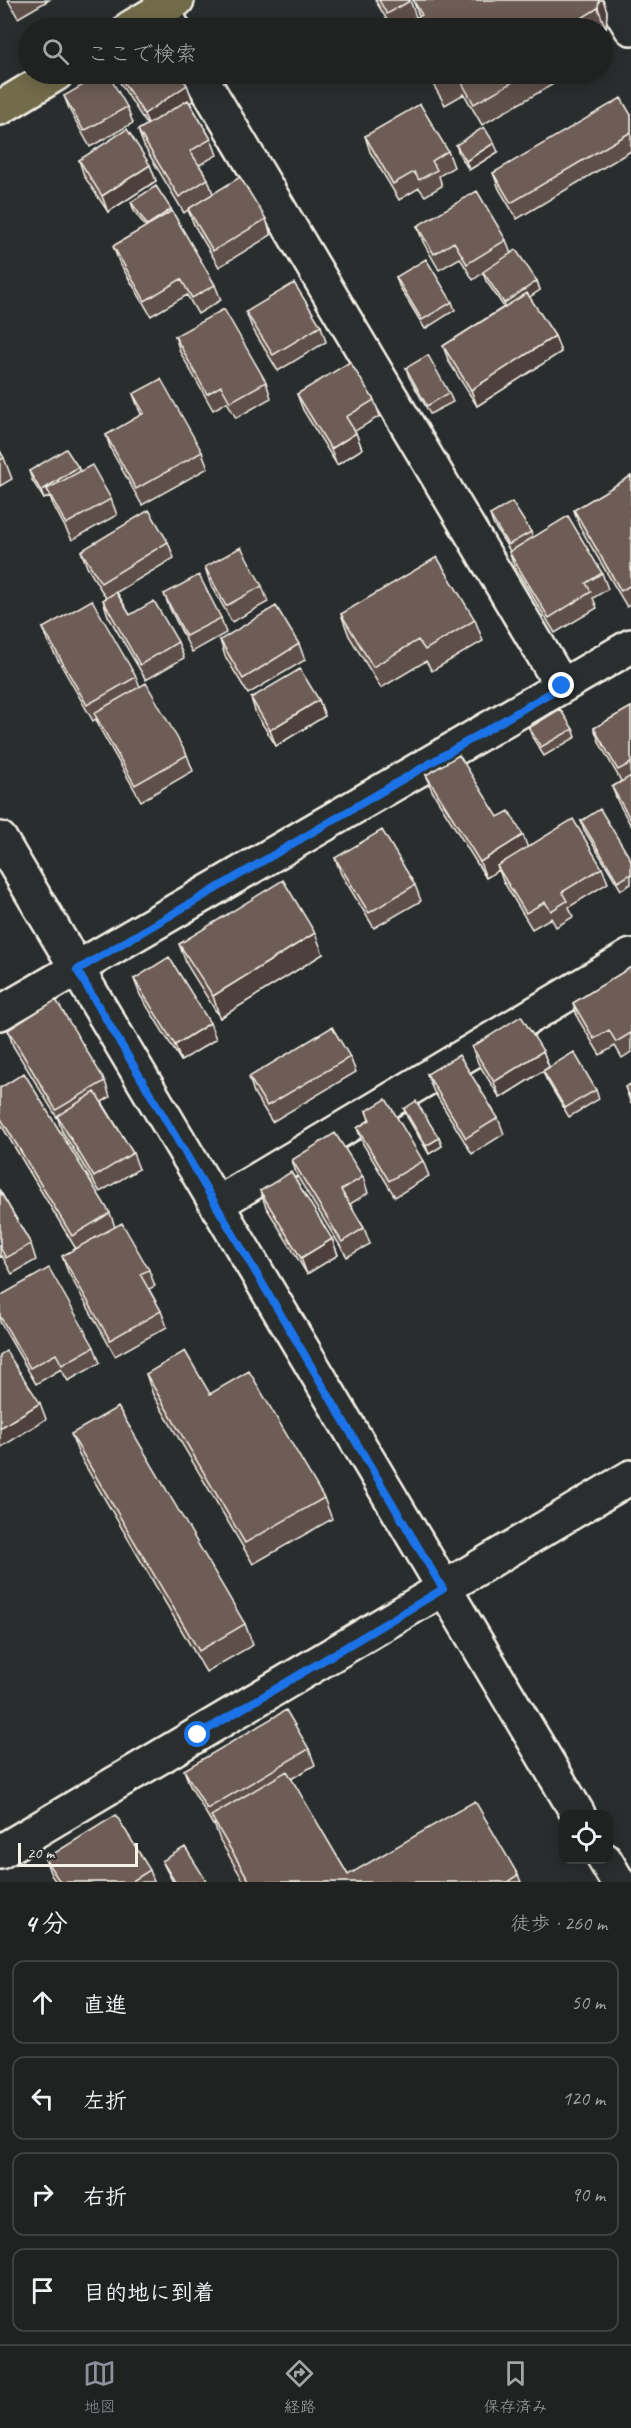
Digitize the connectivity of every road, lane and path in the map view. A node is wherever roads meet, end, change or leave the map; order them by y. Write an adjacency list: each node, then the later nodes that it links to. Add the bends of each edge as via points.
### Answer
1 (614, 0): 2 (street)
2 (631, 28)
3 (40, 84): 5 (highway)
4 (205, 84): 7 (street)
5 (0, 108)
6 (631, 646): 7 (street)
7 (562, 686): 10 (street)
8 (0, 839): 10 (street)
9 (631, 956): 12 (street)
10 (77, 970): 11 (street); 12 (street)
11 (0, 1013)
12 (217, 1204): 14 (street)
13 (631, 1478): 14 (street)
14 (443, 1589): 15 (street); 16 (street)
15 (575, 1810)
16 (0, 1852)
17 (607, 1864): 18 (street)
18 (618, 1882)

